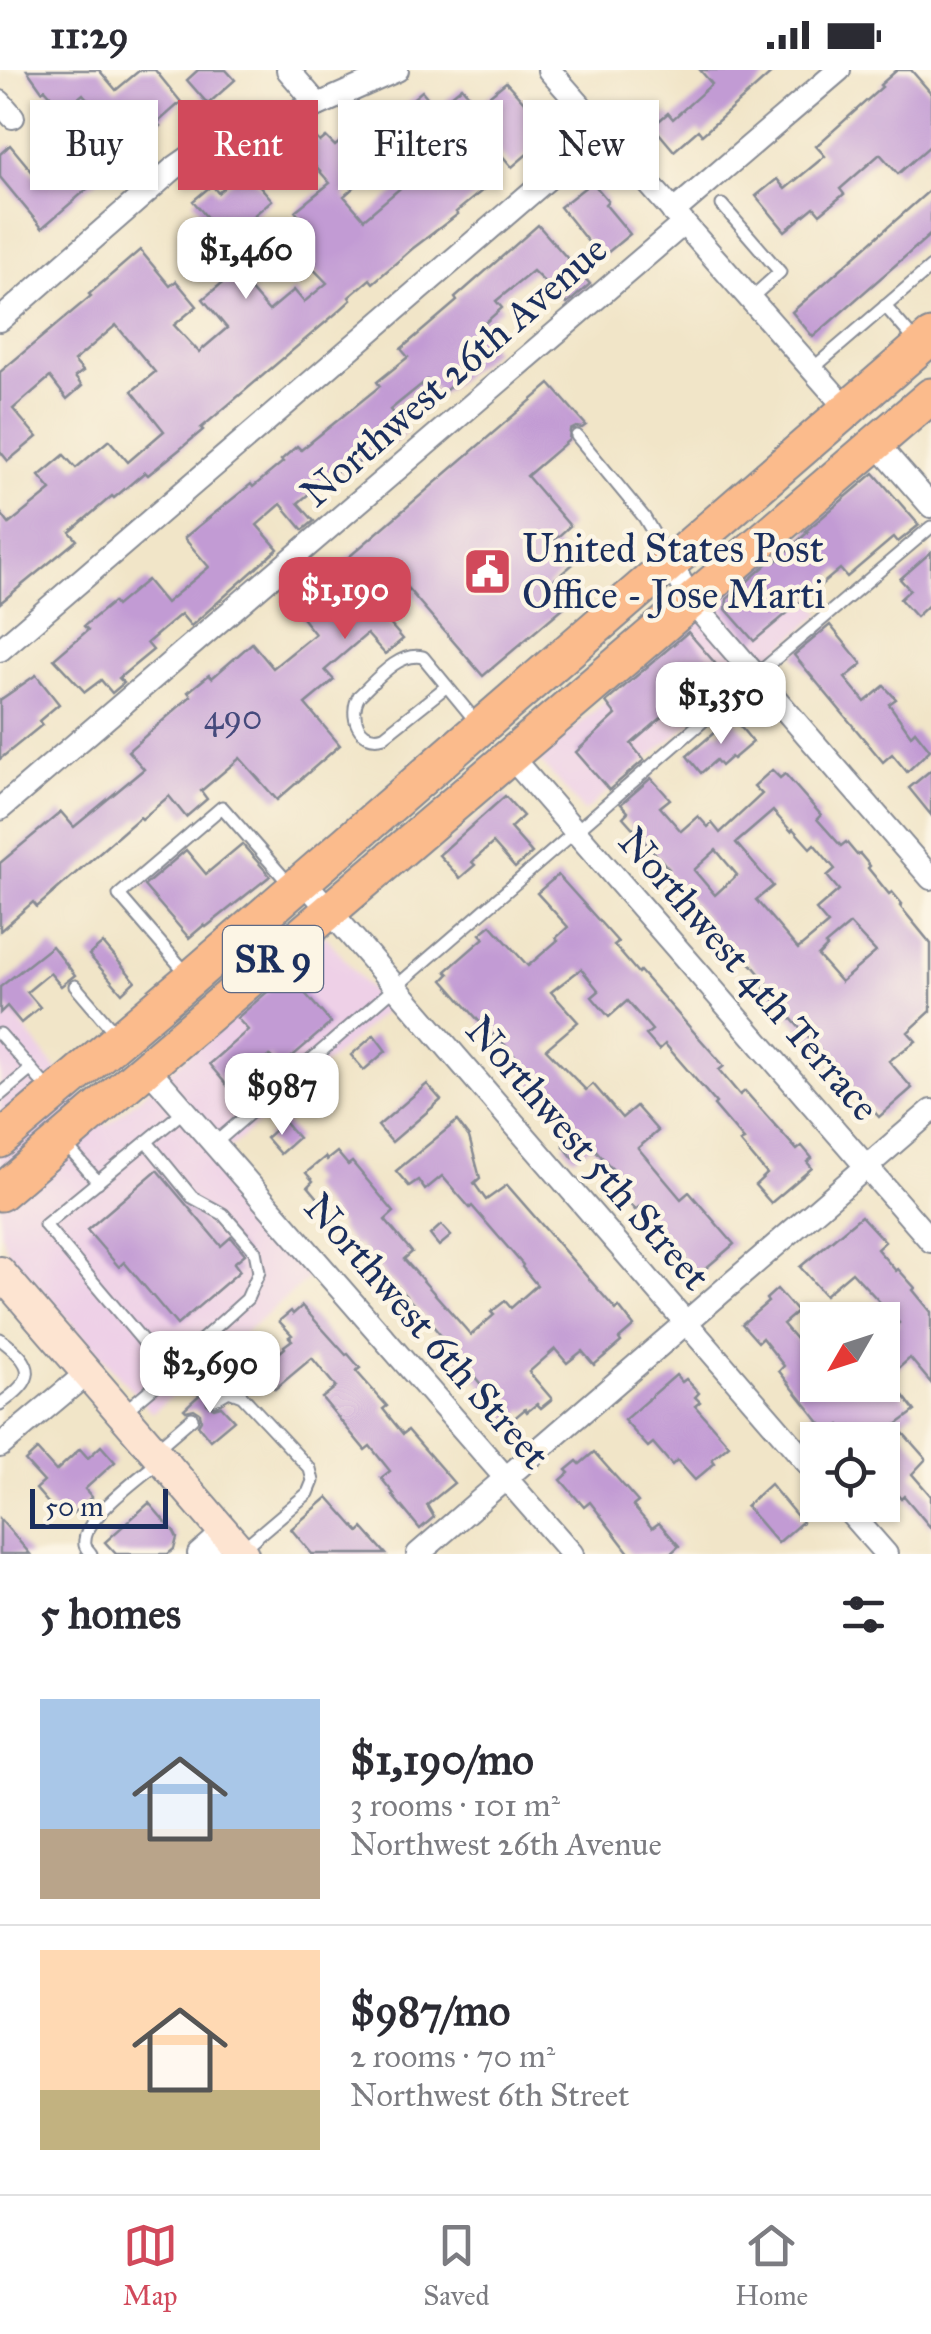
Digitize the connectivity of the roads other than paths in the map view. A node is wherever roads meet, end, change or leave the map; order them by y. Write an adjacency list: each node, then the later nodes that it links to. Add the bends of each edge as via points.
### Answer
1 (288, 70): 5 (street)
2 (397, 70): 7 (street)
3 (549, 70): 6 (street)
4 (839, 70): 12 (street, Northwest 26th Avenue)
5 (314, 100)
6 (576, 100)
7 (318, 105)
8 (178, 167): 16 (street)
9 (534, 190): 28 (street)
10 (654, 190): 12 (street)
11 (722, 205): 14 (lane, via 780,272)
12 (678, 218): 14 (street); 33 (street, Northwest 26th Avenue)
13 (931, 267): 15 (lane)
14 (749, 300): 18 (street)
15 (885, 306): 17 (lane); 18 (lane)
16 (0, 320)
17 (927, 348): 20 (highway, SR 9); 22 (highway, via 879,408)
18 (811, 370): 20 (street)
19 (931, 396): 22 (highway, SR 9)
20 (848, 410): 25 (highway, via 843,446 781,503); 26 (highway, SR 9)
21 (577, 436): 26 (lane)
22 (876, 443): 23 (street); 25 (highway, SR 9)
23 (931, 506)
24 (931, 527): 29 (lane)
25 (760, 542): 27 (highway, SR 9)
26 (672, 563): 27 (street); 31 (highway, SR 9)
27 (692, 601): 29 (street); 32 (highway, SR 9)
28 (0, 650)
29 (755, 676): 34 (lane); 35 (street)
30 (446, 686): 30 (lane, via 424,657 409,655 360,696 356,721 368,736 384,736); 31 (lane)
31 (480, 727): 36 (highway, SR 9)
32 (510, 756): 34 (street, Northwest 4th Terrace); 37 (highway, SR 9)
33 (0, 809)
34 (575, 832): 40 (lane); 52 (street, Northwest 4th Terrace)
35 (931, 878)
36 (298, 884): 37 (street, Northwest 5th Street); 38 (highway, SR 9); 38 (lane, via 222,807 120,894)
37 (329, 911): 40 (street, Northwest 5th Street); 43 (highway, SR 9)
38 (191, 978): 42 (highway, SR 9)
39 (75, 986): 42 (lane)
40 (394, 987): 51 (lane); 57 (street, Northwest 5th Street)
41 (0, 1034): 44 (lane)
42 (119, 1038): 44 (highway, SR 9)
43 (147, 1067): 46 (street, Northwest 6th Street); 49 (highway, SR 9)
44 (41, 1082): 45 (lane); 48 (highway, SR 9)
45 (0, 1095)
46 (185, 1110): 50 (lane); 51 (street, Northwest 6th Street)
47 (931, 1111): 52 (street)
48 (0, 1140)
49 (62, 1140): 53 (lane); 54 (highway, SR 9)
50 (147, 1142): 53 (lane); 59 (lane, via 192,1197 223,1214 255,1252 259,1272 247,1299)
51 (214, 1144): 68 (street, Northwest 6th Street)
52 (866, 1166): 55 (street, Northwest 4th Terrace); 57 (street)
53 (98, 1182): 59 (lane, via 45,1226)
54 (0, 1192)
55 (931, 1240)
56 (0, 1272): 60 (main road)
57 (686, 1324): 66 (street, Northwest 5th Street); 68 (street)
58 (0, 1338): 62 (lane, via 29,1373 24,1386)
59 (170, 1373): 63 (lane)
60 (86, 1374): 63 (main road); 65 (street)
61 (215, 1399): 70 (lane, via 229,1391 242,1396 314,1481 308,1493)
62 (0, 1404)
63 (122, 1414): 67 (main road)
64 (192, 1418): 67 (lane)
65 (0, 1446)
66 (800, 1454)
67 (158, 1455): 70 (main road); 71 (lane, via 96,1518 84,1536)
68 (506, 1478): 73 (street); 74 (street, Northwest 6th Street)
69 (859, 1522): 75 (street)
70 (235, 1546): 72 (street)
71 (91, 1554)
72 (199, 1554)
73 (418, 1554)
74 (572, 1554)
75 (886, 1554)

